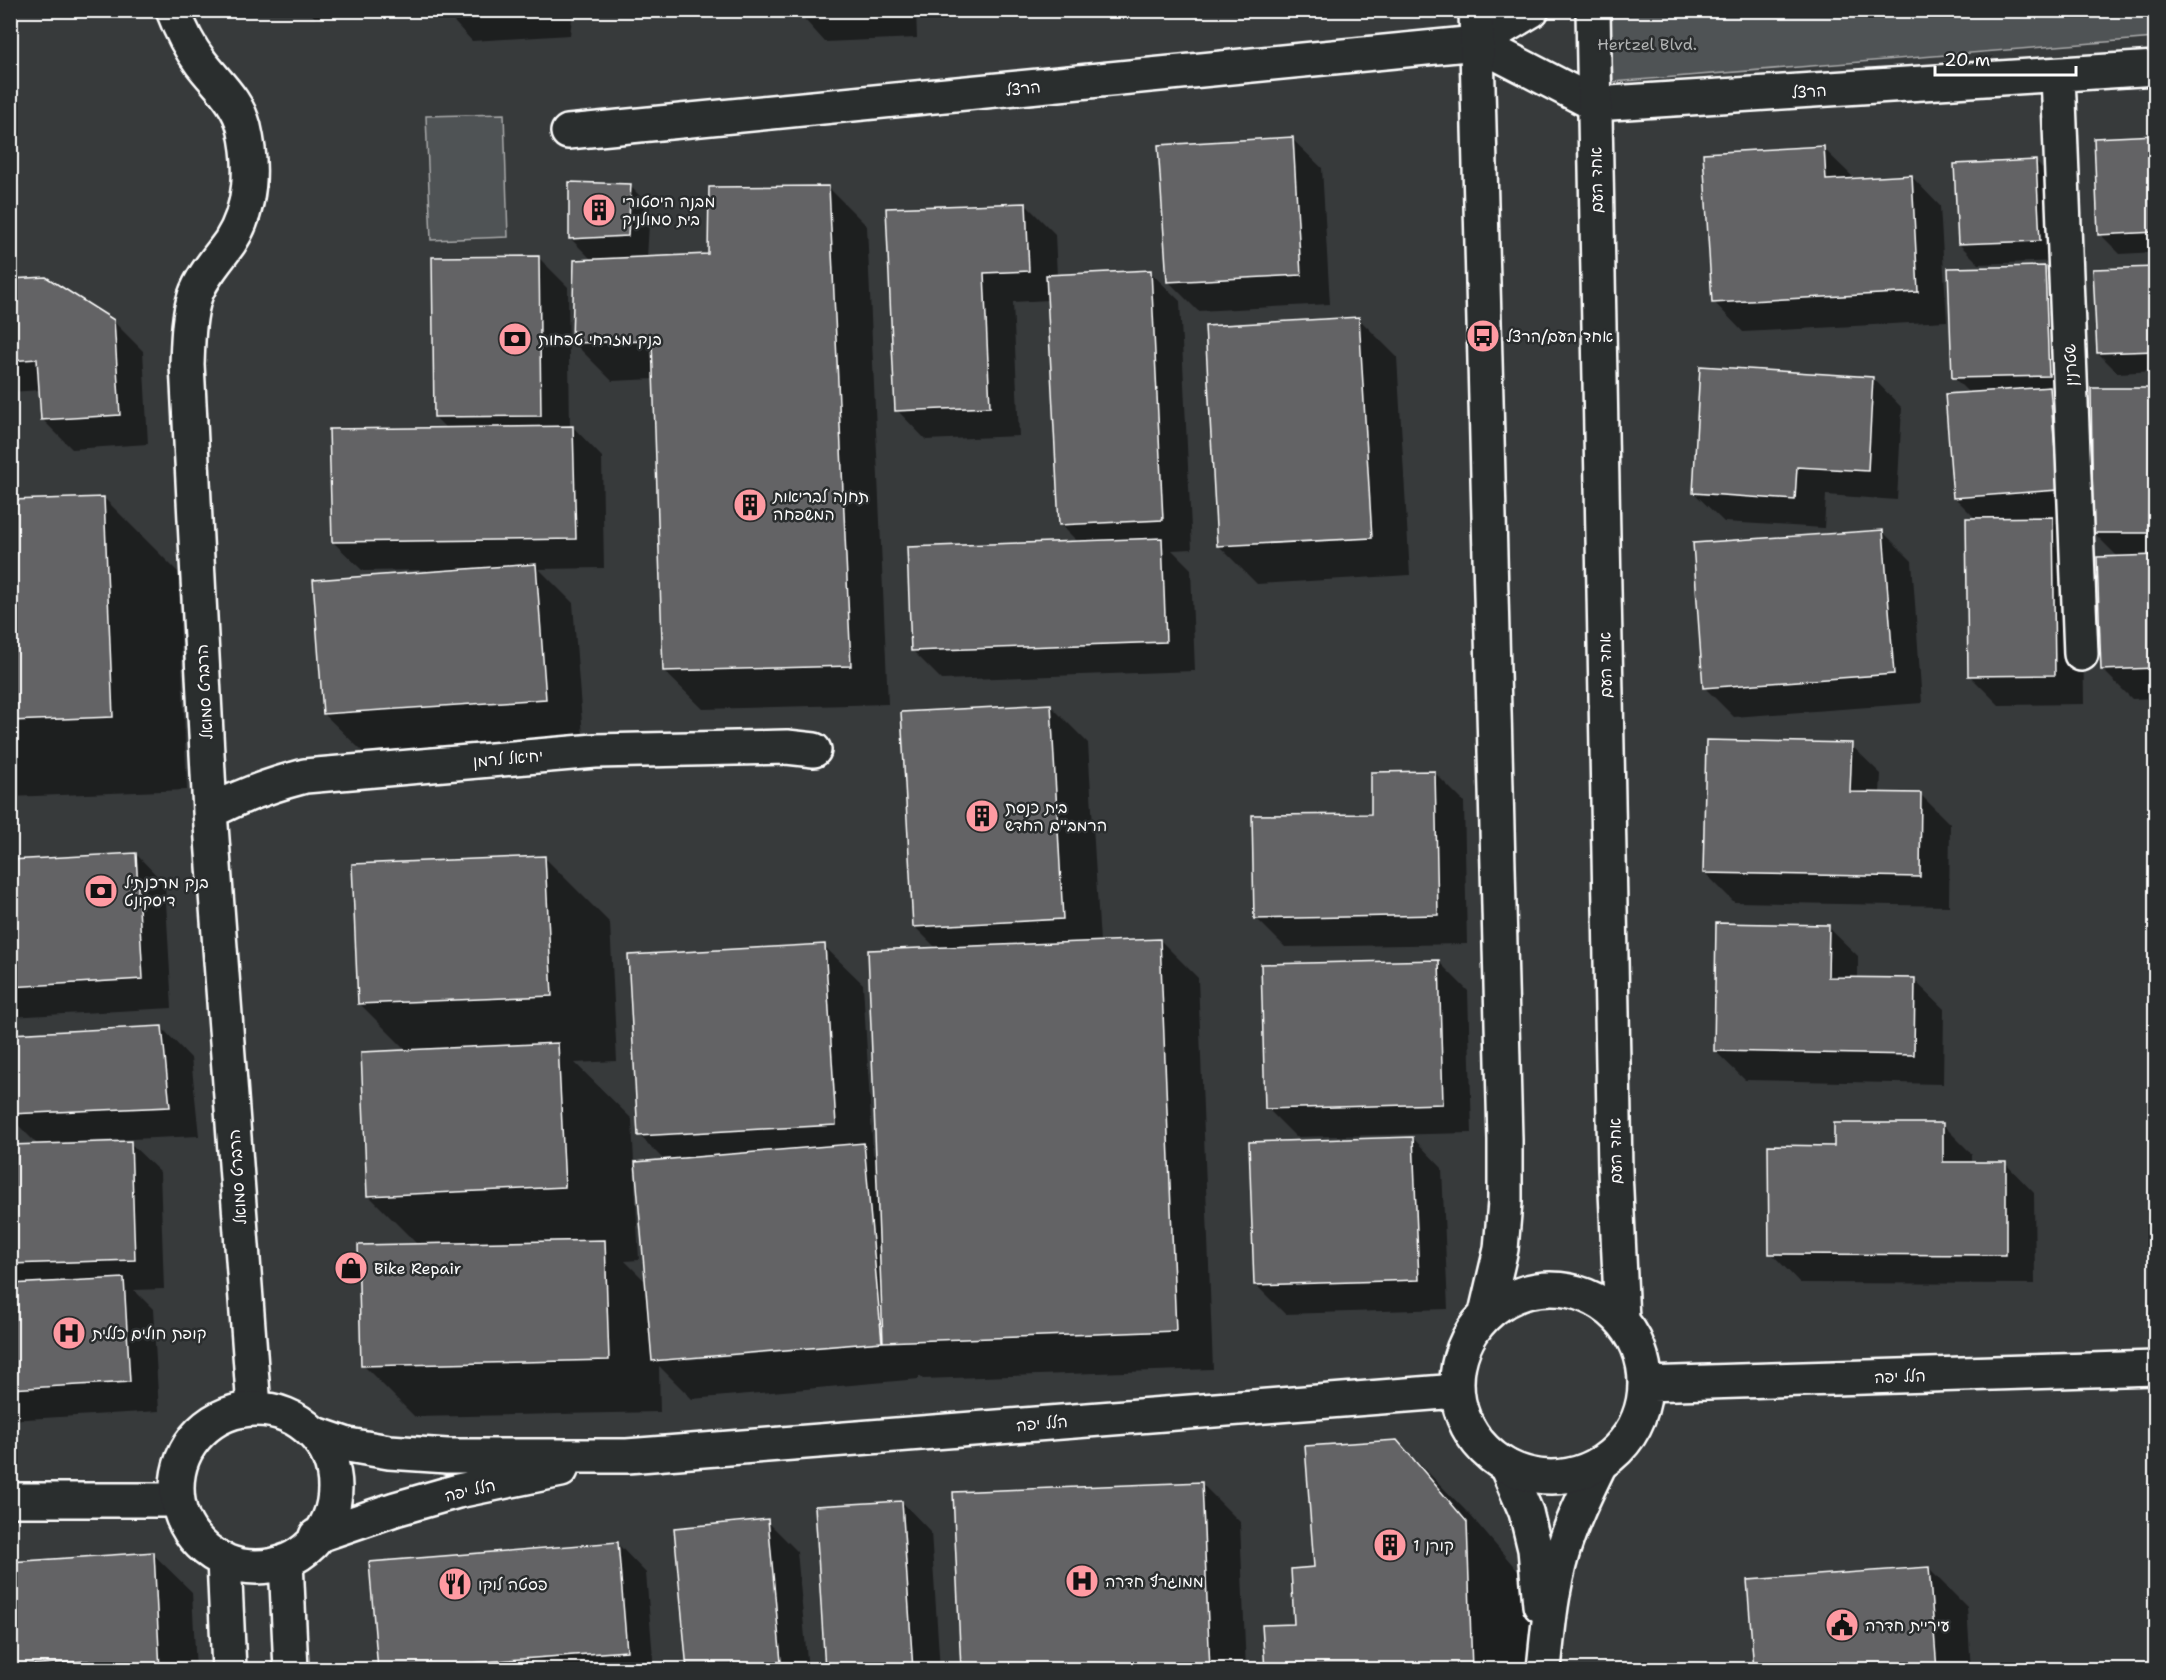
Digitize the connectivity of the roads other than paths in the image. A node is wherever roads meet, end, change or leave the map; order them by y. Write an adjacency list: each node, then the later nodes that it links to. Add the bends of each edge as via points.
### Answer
1 (173, 10): 12 (street, הרברט סמואל, via 200,63 227,92 239,112 251,167 246,207 231,240 196,294 189,332 187,364)
2 (1476, 10): 5 (street)
3 (1532, 10): 5 (street, הרצל)
4 (1593, 10): 8 (street, אחד העם)
5 (1477, 44): 8 (street); 9 (street, הרצל); 13 (street, via 1505,1140 1501,1249)
6 (2156, 68): 7 (street, הרצל)
7 (2058, 75): 8 (street, הרצל); 10 (street, שטרנין)
8 (1595, 104): 14 (street, אחד העם, via 1615,1158)
9 (568, 132)
10 (2081, 654)
11 (814, 750): 12 (street, יחיאל לרמן, via 787,747 595,751 305,776 241,795)
12 (210, 812): 18 (street, הרברט סמואל)
13 (1486, 1313): 14 (street, via 1530,1290 1555,1288 1580,1293); 17 (street, via 1464,1345 1458,1363)
14 (1622, 1320): 16 (street, via 1642,1361)
15 (2156, 1368): 16 (street, הלל יפה)
16 (1645, 1384): 21 (street, via 1642,1407 1633,1429 1619,1449)
17 (1457, 1391): 20 (street, הלל יפה); 22 (street, via 1465,1422 1475,1440)
18 (254, 1408): 19 (street, via 296,1419); 24 (street, via 228,1413 205,1427 187,1448 178,1473)
19 (313, 1433): 20 (street, הלל יפה, via 348,1445 388,1452 447,1456); 25 (street, via 326,1451 334,1476 333,1501 325,1526)
20 (627, 1456): 25 (street, הלל יפה, via 458,1491)
21 (1600, 1464): 22 (street, via 1578,1474 1553,1478 1529,1475); 28 (street, via 1562,1553 1551,1604)
22 (1506, 1466): 28 (street, via 1526,1512 1535,1549)
23 (10, 1500): 24 (street)
24 (177, 1500): 26 (street, via 186,1525 202,1545)
25 (316, 1536): 27 (street, via 309,1547)
26 (224, 1560): 27 (street, via 244,1566); 29 (street)
27 (286, 1561): 30 (street)
28 (1544, 1669)
29 (229, 1670)
30 (291, 1670)

